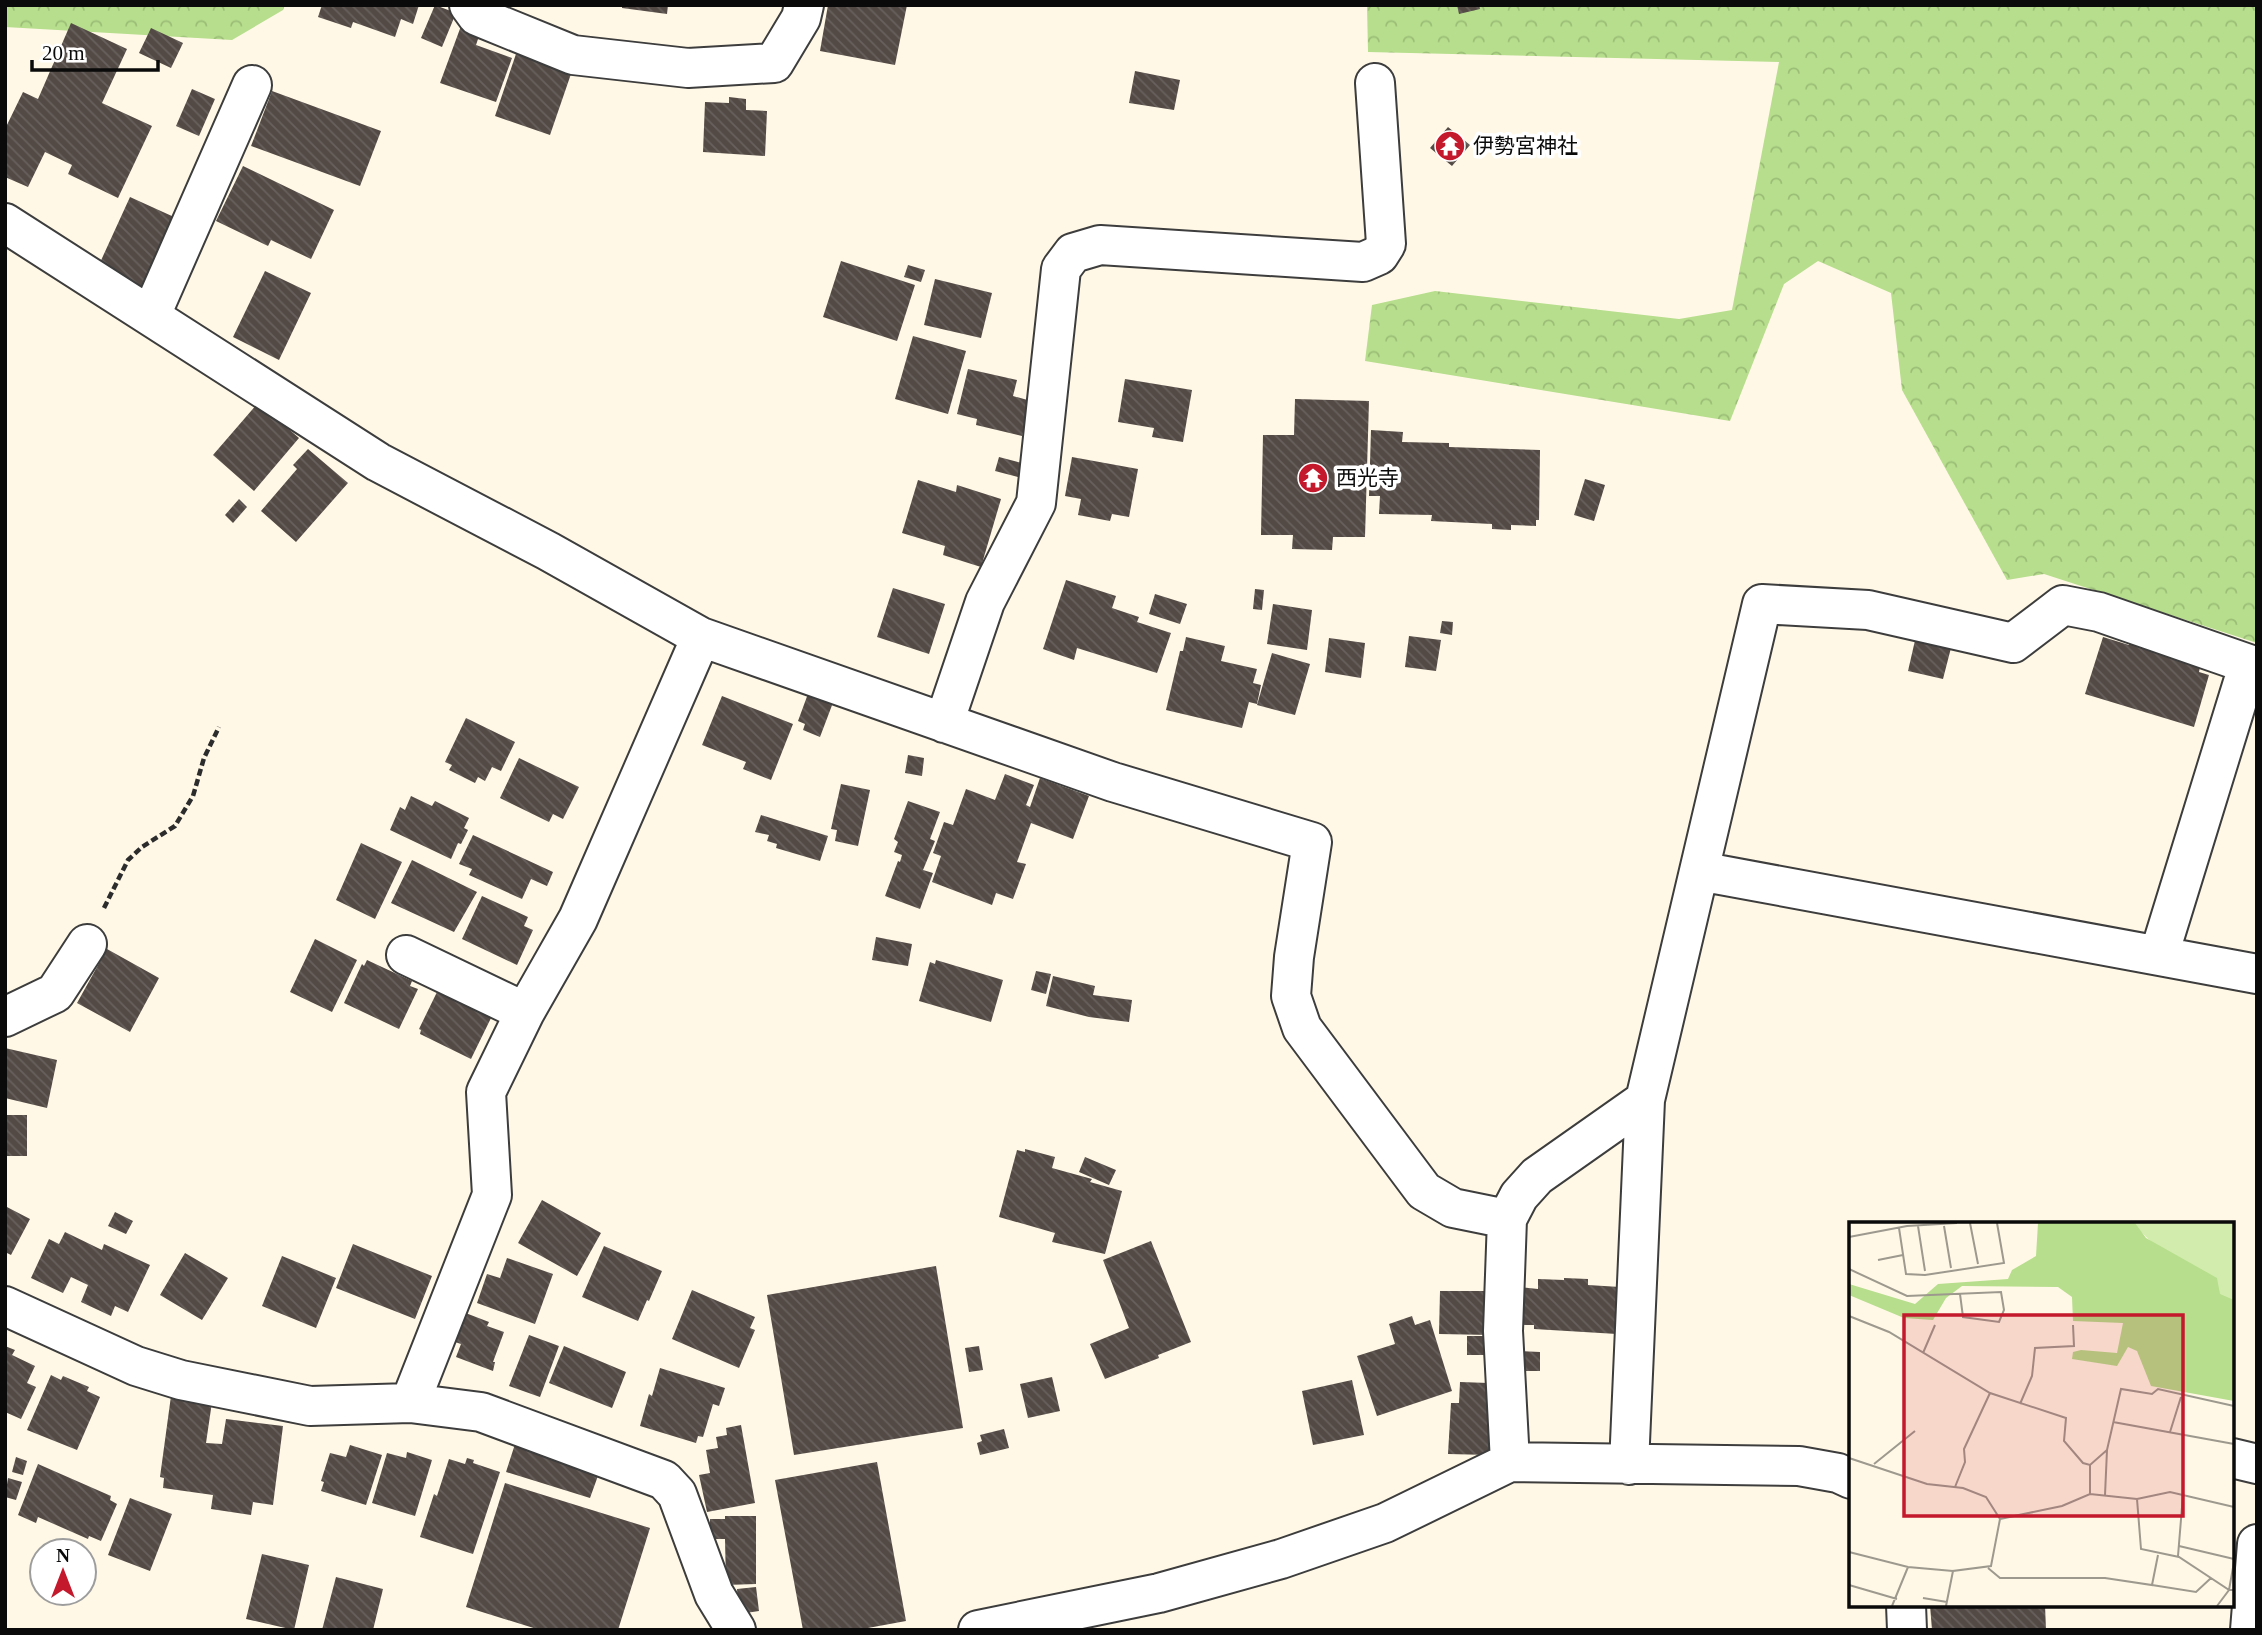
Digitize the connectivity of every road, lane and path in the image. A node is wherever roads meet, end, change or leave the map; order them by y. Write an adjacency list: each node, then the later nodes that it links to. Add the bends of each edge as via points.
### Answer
1 (470, 5): 2 (street, via 477,16 573,55 688,68 774,63)
2 (804, 5)
3 (1376, 83): 9 (street, via 1386,244 1379,256 1363,262 1100,245 1073,253 1062,269 1037,503 985,602)
4 (252, 85): 6 (street)
5 (5, 223): 6 (street)
6 (151, 315): 7 (street, via 378,462)
7 (701, 637): 9 (street); 16 (street, via 578,919)
8 (2253, 666): 11 (street, via 2099,612 2063,606 2013,643 1868,610 1762,604); 14 (street)
9 (944, 723): 19 (street, via 1113,782 1312,842 1291,996 1302,1028 1424,1191 1453,1208)
10 (219, 727): 12 (path, via 193,796 175,826 128,860)
11 (1699, 871): 14 (street); 18 (street)
12 (87, 944): 17 (street, via 55,993)
13 (406, 955): 16 (street)
14 (2159, 955): 15 (street)
15 (2257, 974)
16 (525, 1012): 21 (street, via 486,1092 492,1195)
17 (5, 1017)
18 (1645, 1100): 19 (street, via 1537,1175); 25 (street)
19 (1507, 1219): 23 (street, via 1503,1331)
20 (5, 1306): 21 (street, via 136,1366 181,1380 310,1406)
21 (410, 1403): 29 (street, via 481,1412 664,1480 677,1493 714,1594)
22 (2234, 1458): 24 (street)
23 (1510, 1462): 25 (street); 30 (street, via 1385,1523 1281,1559 1159,1593)
24 (2257, 1464)
25 (1629, 1465): 26 (street, via 1799,1466)
26 (1849, 1478)
27 (2257, 1544): 32 (street)
28 (1906, 1607): 31 (street)
29 (736, 1630)
30 (978, 1630)
31 (1907, 1630)
32 (2250, 1630)

